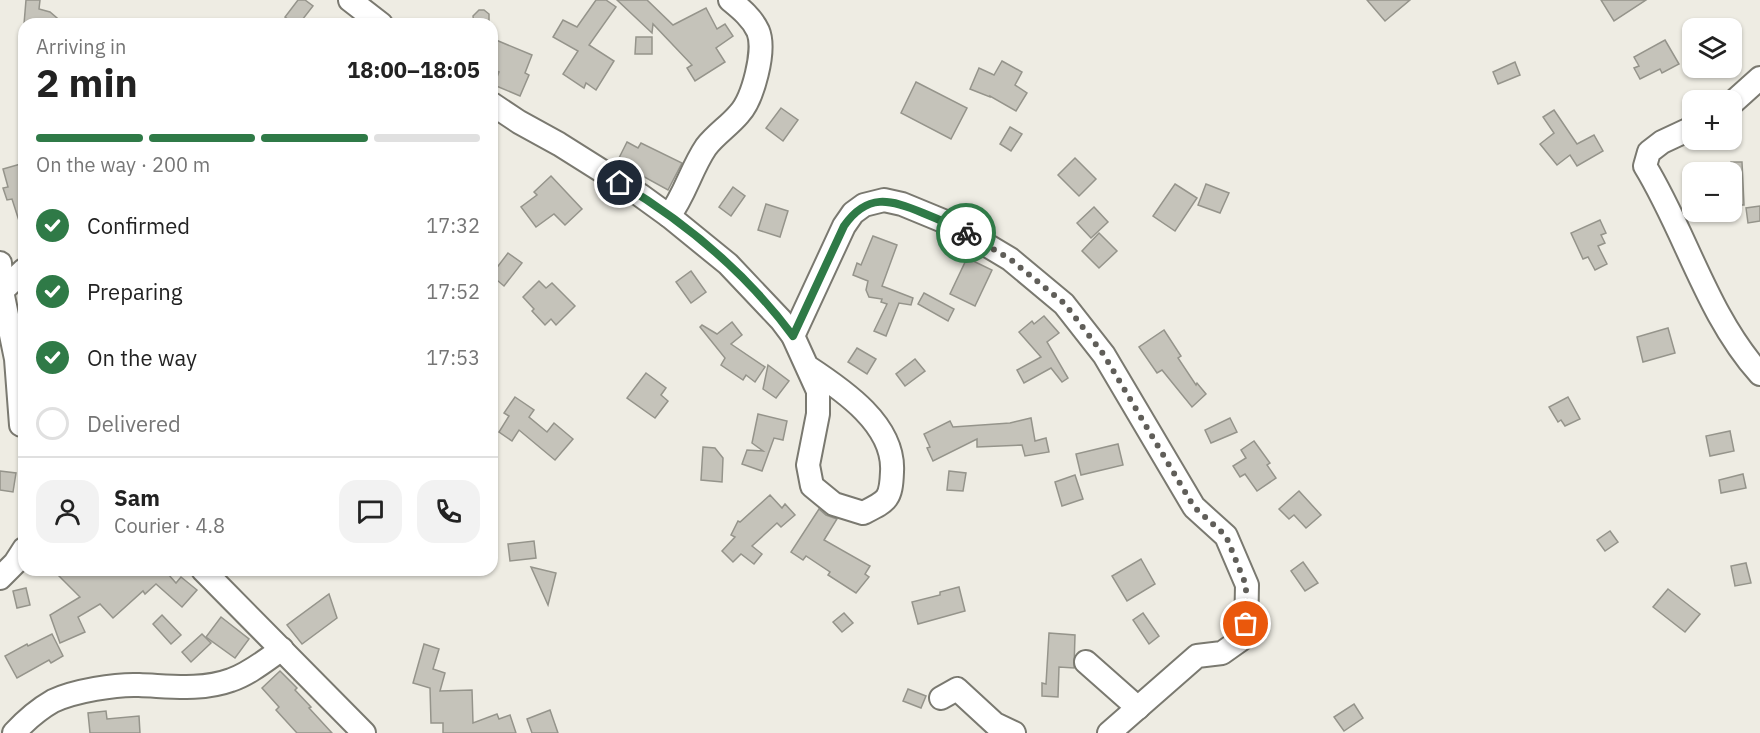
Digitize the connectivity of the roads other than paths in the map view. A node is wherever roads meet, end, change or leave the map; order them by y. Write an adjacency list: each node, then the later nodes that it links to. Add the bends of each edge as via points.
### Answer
1 (350, 0): 3 (street)
2 (730, 0): 8 (street, via 752,20 762,45 749,98 740,114 704,150)
3 (373, 18)
4 (1757, 87): 5 (street)
5 (1742, 97)
6 (498, 108): 8 (street)
7 (1682, 133): 14 (street, via 1649,152 1645,166 1726,327)
8 (669, 216): 12 (street, via 729,264)
9 (0, 263): 11 (street)
10 (18, 276): 11 (street)
11 (2, 291): 15 (street)
12 (793, 336): 13 (street); 24 (street, via 844,226 853,213 884,200 953,225 1010,259 1065,304 1104,355 1194,507 1226,536 1246,585 1246,636 1222,653 1197,656)
13 (808, 367): 13 (street, via 818,391 818,414 808,465 812,486 834,504 863,513 881,504 891,492 893,465 887,441 879,426 837,386)
14 (1758, 368)
15 (18, 378)
16 (0, 416): 17 (street)
17 (18, 424)
18 (18, 558): 20 (street)
19 (209, 576): 21 (street)
20 (0, 578)
21 (282, 649): 25 (street, via 230,681 198,687 136,685 87,691 54,701); 26 (street)
22 (1086, 662): 24 (street)
23 (941, 698): 27 (street, via 957,689 995,724)
24 (1138, 708): 28 (street)
25 (14, 733)
26 (364, 733)
27 (1014, 733)
28 (1109, 733)

